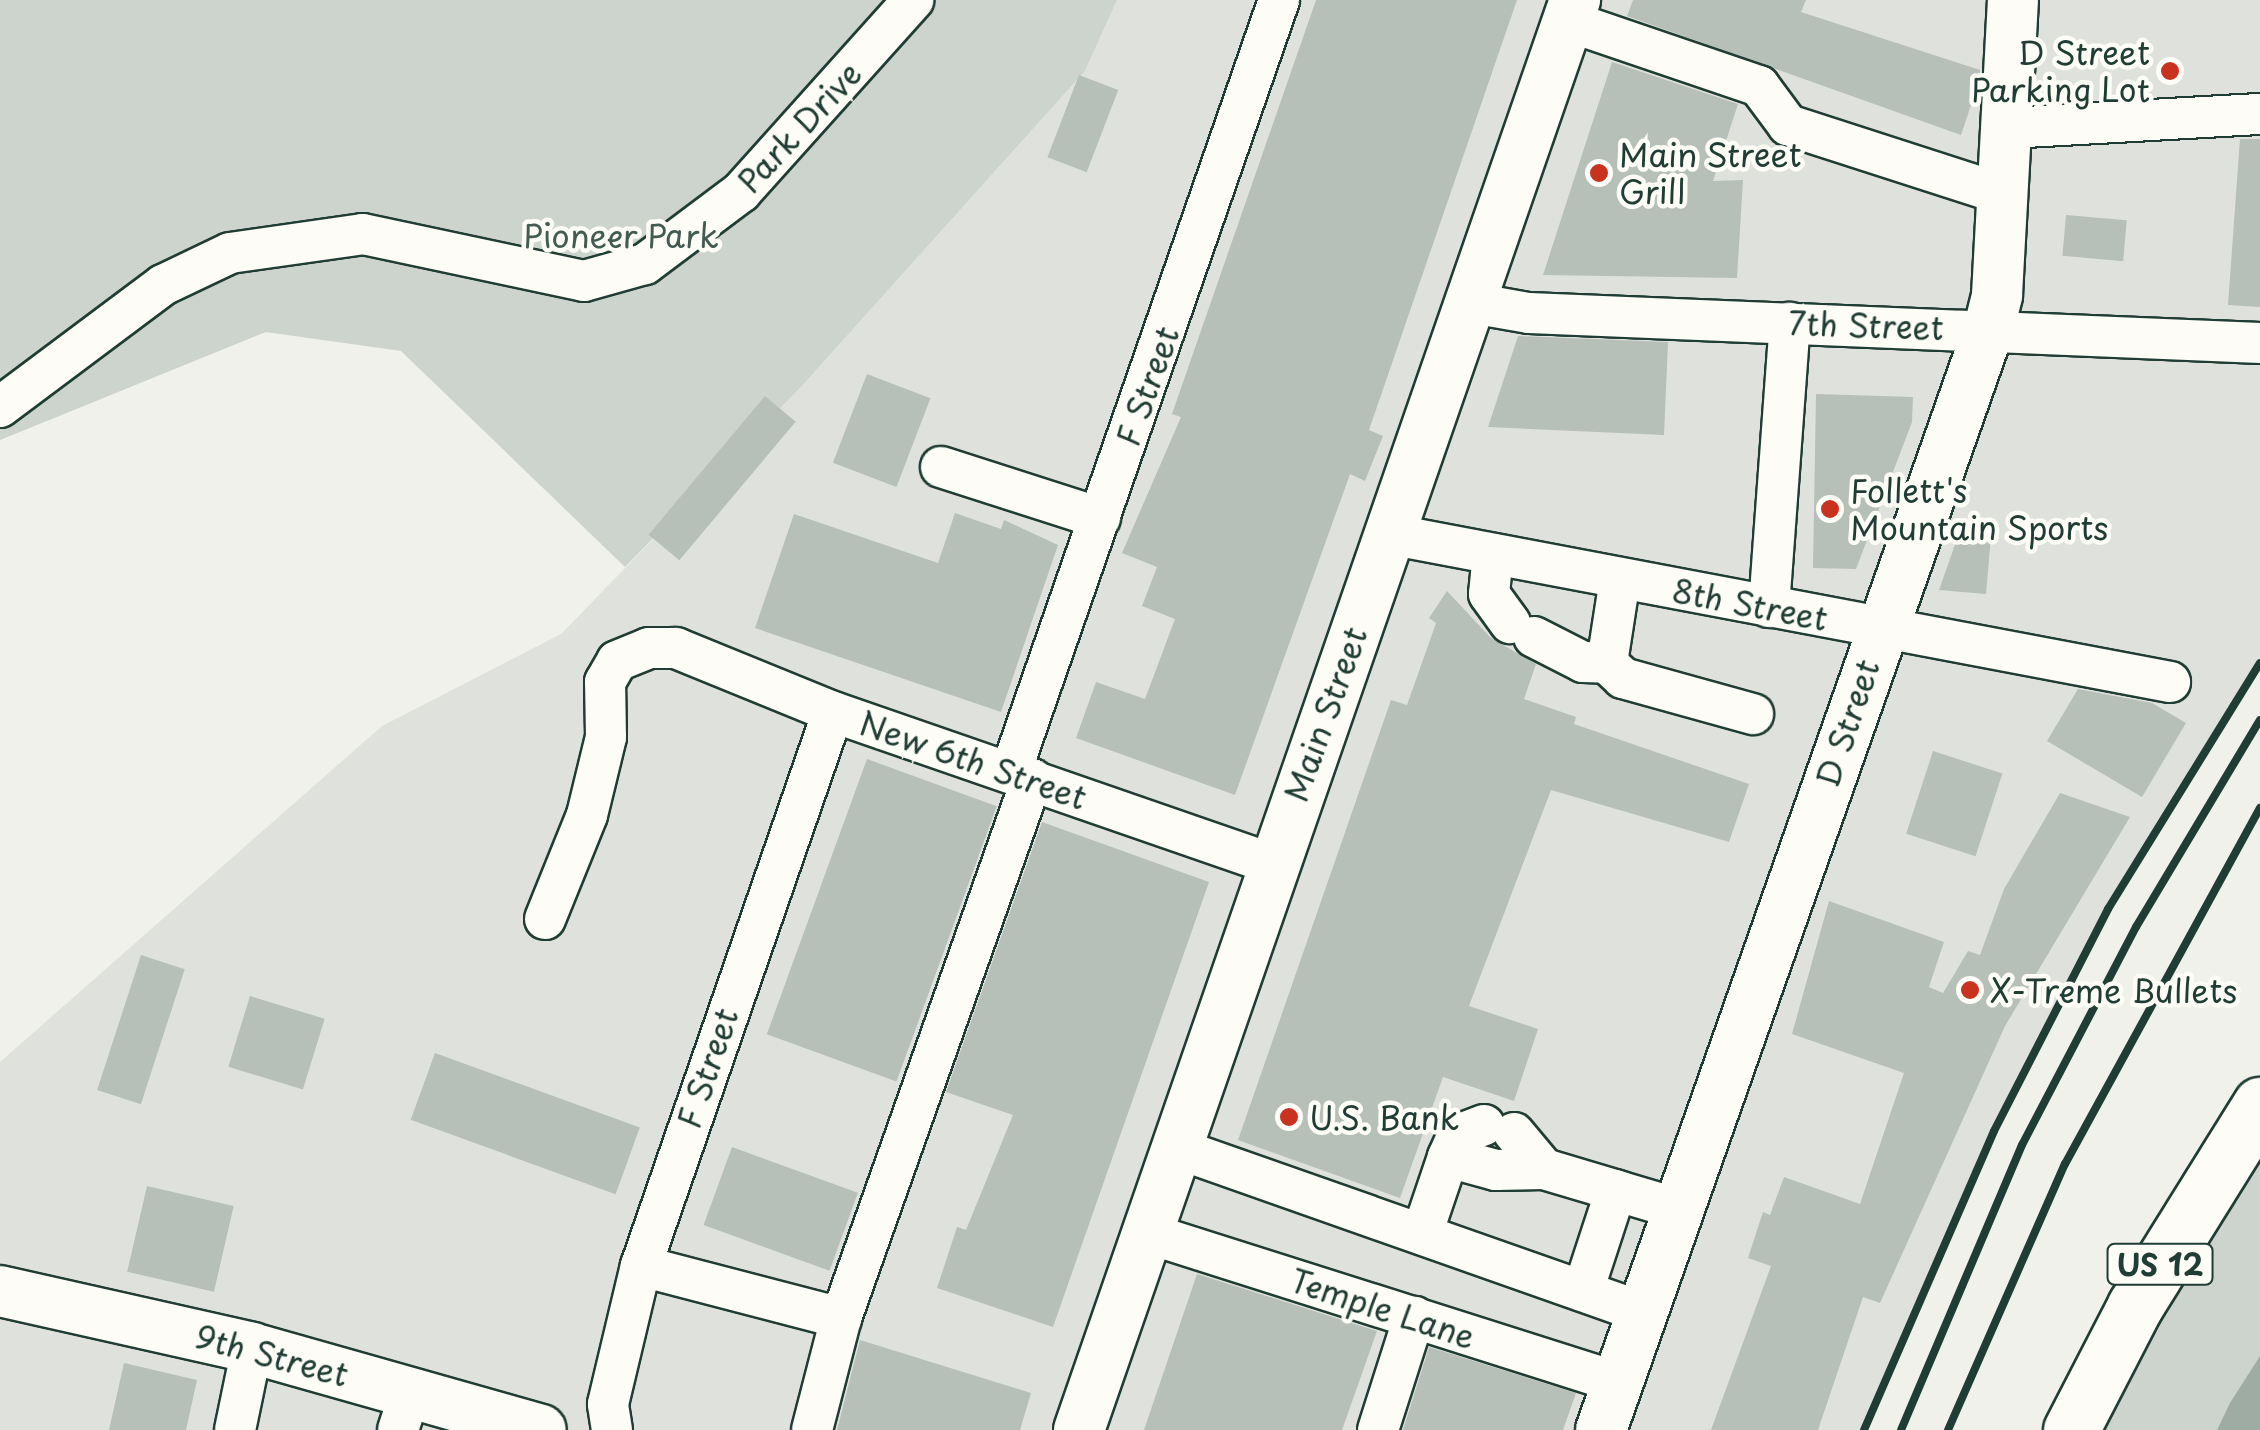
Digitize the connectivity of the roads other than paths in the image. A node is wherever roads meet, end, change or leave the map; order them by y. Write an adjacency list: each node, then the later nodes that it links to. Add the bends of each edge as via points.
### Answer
1 (913, 0): 12 (street, Park Drive, via 741,192 618,276 584,281 440,246 331,237 230,252 163,285)
2 (1280, 0): 14 (street, F Street)
3 (2012, 0): 6 (main road, D Street)
4 (1572, 10): 7 (street, via 1760,86 1788,125); 8 (main road, Main Street)
5 (2260, 114): 6 (street)
6 (2008, 128): 7 (main road, D Street)
7 (2002, 194): 10 (main road, D Street)
8 (1472, 303): 9 (street, 7th Street, via 1529,313); 15 (main road, Main Street)
9 (1790, 323): 10 (street, 7th Street); 18 (street)
10 (1989, 328): 11 (street, 7th Street); 19 (main road, D Street)
11 (2260, 343)
12 (0, 407)
13 (942, 467): 14 (street)
14 (1100, 518): 24 (street, F Street)
15 (1389, 534): 16 (street, 8th Street); 25 (main road, Main Street)
16 (1493, 554): 17 (street, 8th Street); 20 (street, via 1490,594 1522,630 1583,662)
17 (1620, 579): 18 (street, 8th Street); 20 (street)
18 (1769, 607): 19 (street, 8th Street)
19 (1880, 629): 21 (street, 8th Street); 32 (main road, D Street)
20 (1607, 663): 23 (street, via 1623,678)
21 (2170, 682)
22 (833, 712): 24 (street, New 6th Street); 26 (street, New 6th Street, via 676,648 617,661 606,682 606,737 586,814); 35 (street, F Street)
23 (1753, 714)
24 (1021, 775): 25 (street, New 6th Street); 39 (street, F Street)
25 (1272, 864): 28 (main road, Main Street)
26 (545, 920)
27 (2260, 1105): 51 (highway, US 12, via 2135,1306)
28 (1176, 1148): 33 (main road, Main Street); 34 (street)
29 (1448, 1156): 30 (street, via 1496,1170); 30 (street, via 1458,1135 1499,1129); 34 (street)
30 (1544, 1169): 31 (street)
31 (1616, 1190): 32 (street); 37 (street)
32 (1678, 1208): 38 (main road, D Street)
33 (1147, 1233): 40 (street, Temple Lane); 48 (main road, Main Street)
34 (1422, 1234): 37 (street)
35 (641, 1266): 39 (street); 46 (street, F Street, via 608,1404)
36 (0, 1291): 41 (main road, 9th Street)
37 (1583, 1291): 38 (street)
38 (1642, 1312): 42 (main road, D Street)
39 (841, 1318): 47 (street, F Street)
40 (1414, 1318): 42 (street, Temple Lane); 49 (street)
41 (252, 1348): 43 (main road, 9th Street); 44 (street)
42 (1618, 1382): 50 (main road, D Street)
43 (404, 1411): 45 (main road, 9th Street)
44 (235, 1430)
45 (541, 1430)
46 (612, 1430)
47 (812, 1430)
48 (1079, 1430)
49 (1378, 1430)
50 (1602, 1430)
51 (2071, 1430)

